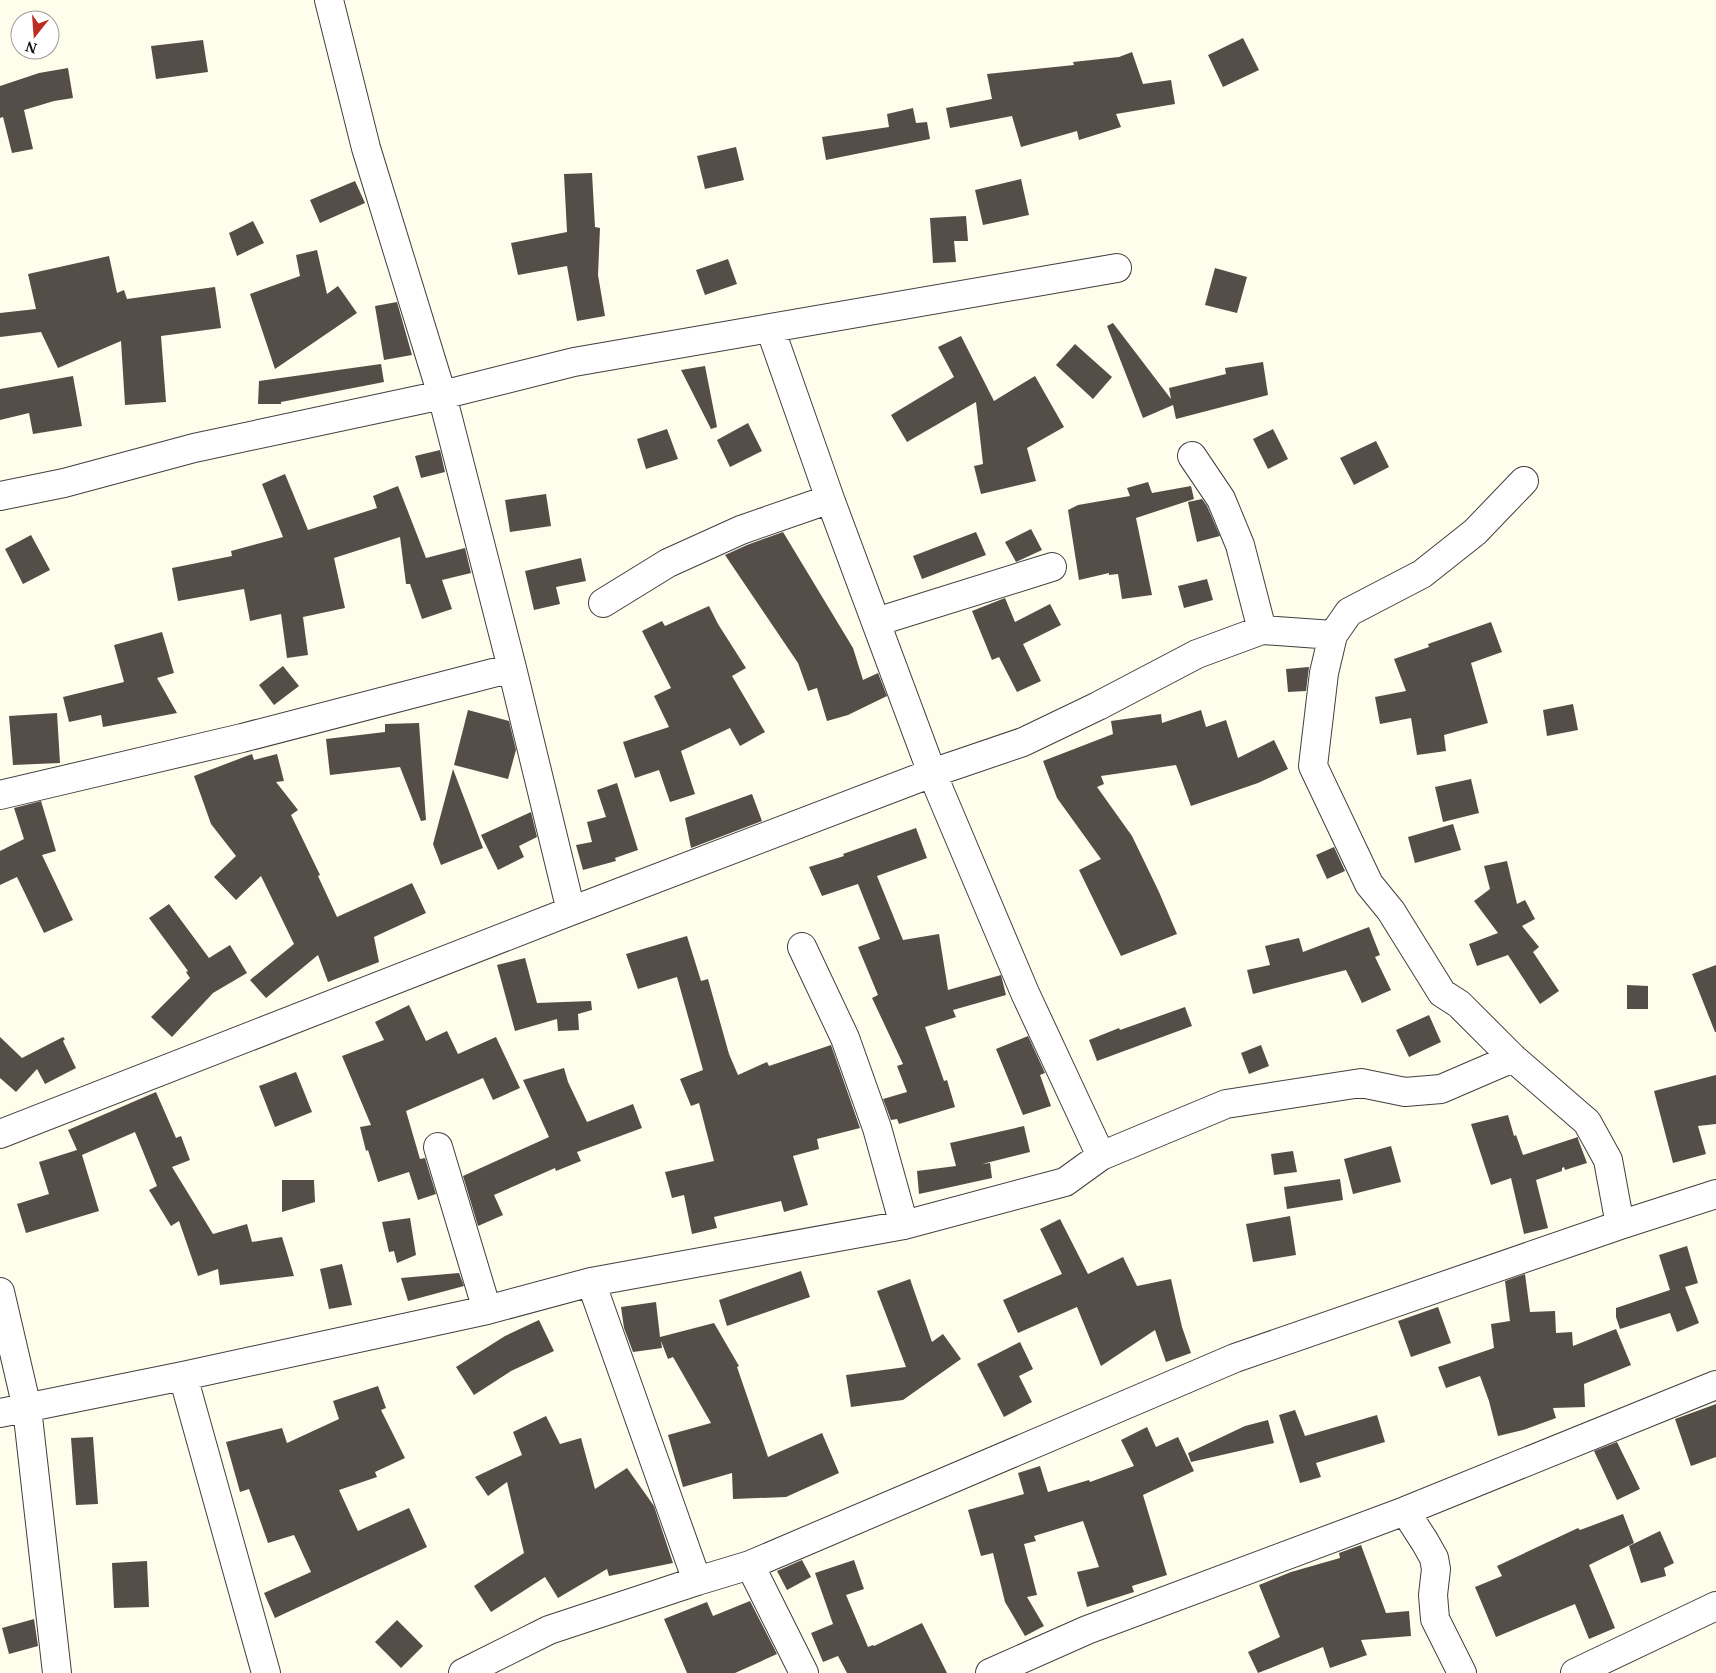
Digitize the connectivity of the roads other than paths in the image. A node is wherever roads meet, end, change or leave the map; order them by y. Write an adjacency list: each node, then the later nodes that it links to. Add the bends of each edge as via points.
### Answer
1 (329, 0): 4 (street, via 366,148)
2 (1117, 268): 3 (street)
3 (770, 328): 4 (street, via 574,362); 8 (street)
4 (442, 395): 7 (street, via 194,448 64,483); 14 (street)
5 (1192, 456): 12 (street, via 1221,499 1240,544)
6 (1524, 482): 13 (street, via 1475,532 1422,574 1348,612)
7 (0, 496)
8 (830, 499): 10 (street, via 741,530 668,563); 11 (street)
9 (1052, 567): 11 (street)
10 (603, 603)
11 (876, 622): 15 (street)
12 (1262, 630): 13 (street); 15 (street, via 1197,654 1023,742)
13 (1333, 635): 19 (street, via 1324,673 1313,766 1369,884 1391,911 1442,992 1459,1004)
14 (512, 668): 16 (street, via 242,738); 17 (street)
15 (932, 774): 17 (street); 22 (street, via 1025,993)
16 (0, 795)
17 (571, 911): 20 (street)
18 (802, 947): 24 (street, via 845,1038 877,1128)
19 (1513, 1058): 22 (street, via 1441,1089 1405,1092 1361,1082 1226,1104); 25 (street, via 1587,1122 1608,1160)
20 (0, 1134)
21 (438, 1147): 28 (street)
22 (1101, 1156): 24 (street, via 1065,1182)
23 (1716, 1194): 25 (street)
24 (904, 1225): 26 (street)
25 (1620, 1225): 34 (street, via 1235,1358)
26 (591, 1282): 28 (street); 35 (street)
27 (0, 1292): 31 (street)
28 (488, 1310): 29 (street)
29 (183, 1376): 31 (street); 38 (street)
30 (1716, 1385): 33 (street)
31 (27, 1408): 32 (street); 37 (street)
32 (0, 1412)
33 (1405, 1511): 41 (street, via 1086,1630); 42 (street, via 1434,1558 1435,1619)
34 (750, 1565): 35 (street); 40 (street)
35 (697, 1581): 39 (street, via 549,1630)
36 (1716, 1606): 43 (street)
37 (57, 1673)
38 (266, 1673)
39 (462, 1673)
40 (804, 1673)
41 (990, 1673)
42 (1462, 1673)
43 (1575, 1673)

